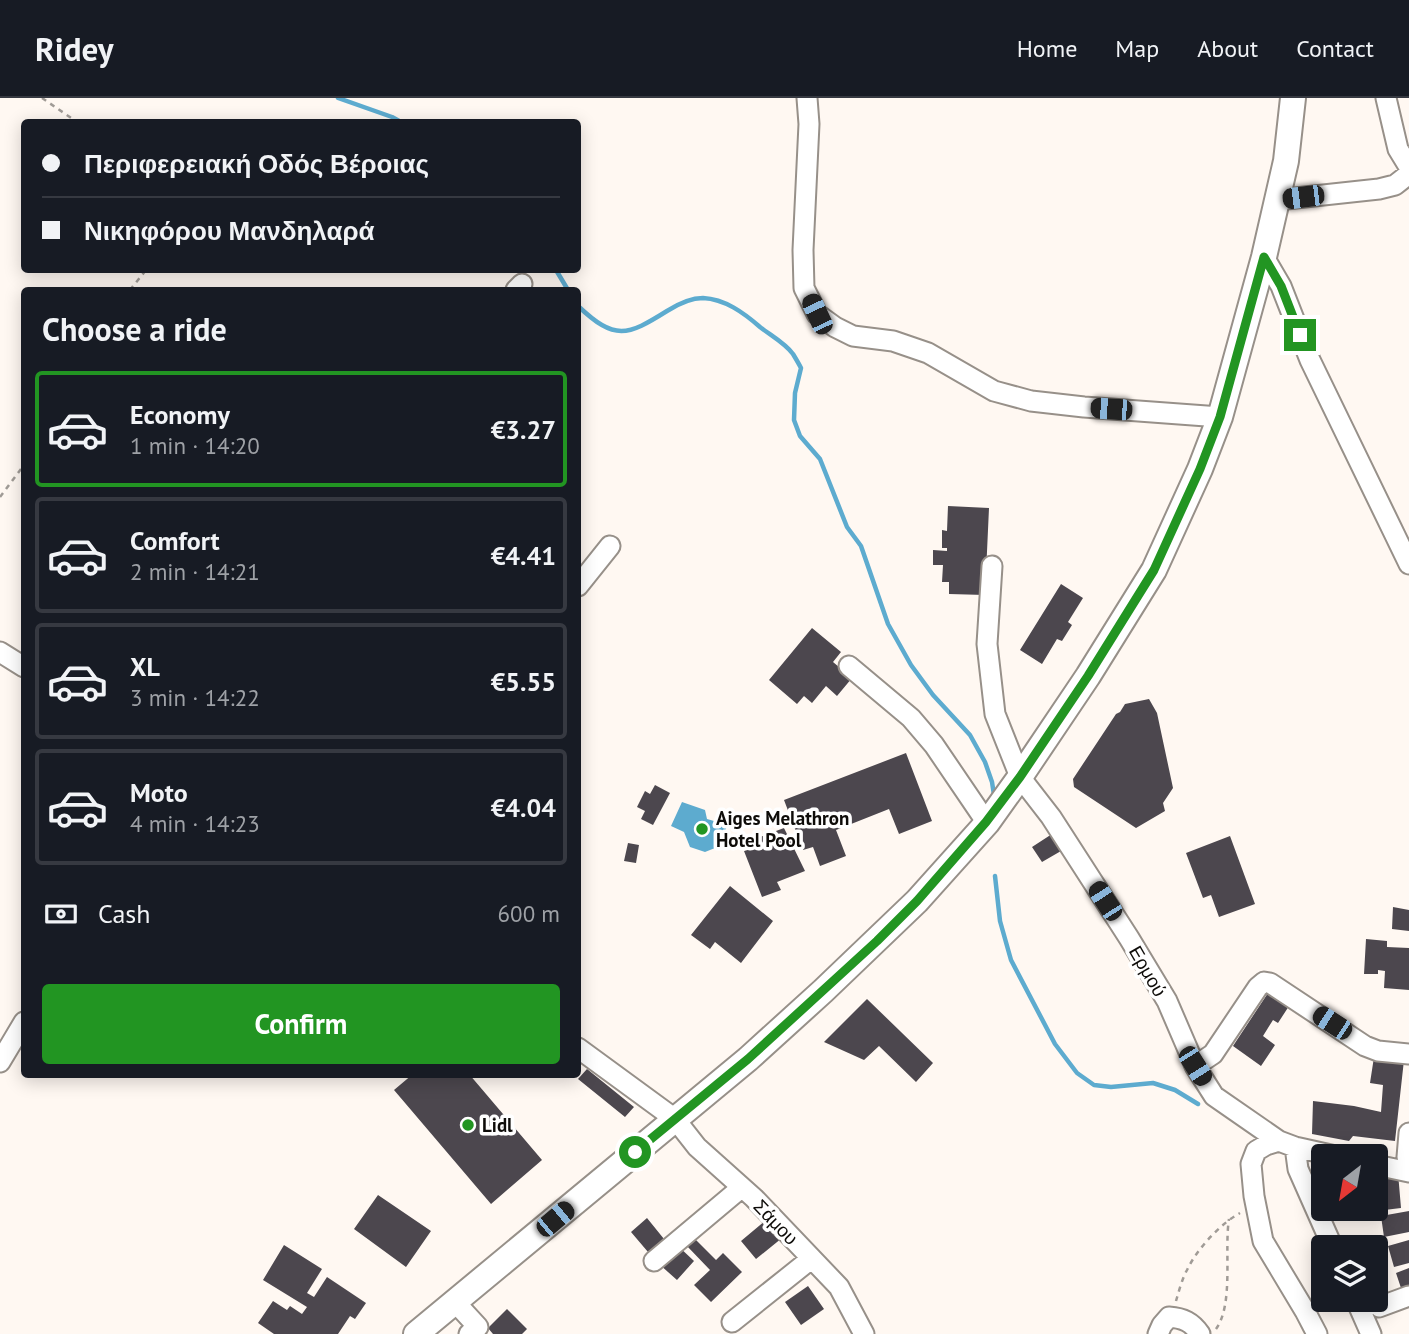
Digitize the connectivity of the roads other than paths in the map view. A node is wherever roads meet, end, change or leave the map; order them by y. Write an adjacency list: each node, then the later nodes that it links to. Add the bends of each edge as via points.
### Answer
1 (807, 98): 8 (street, via 804,288 817,314 853,336 893,341 928,353 994,391 1031,401)
2 (1293, 98): 6 (main road)
3 (1386, 98): 4 (street, via 1398,149)
4 (1409, 167)
5 (1409, 174): 6 (street, via 1395,185 1379,189)
6 (1277, 200): 7 (main road)
7 (1264, 257): 8 (main road); 10 (street)
8 (1220, 417): 16 (main road, via 1154,570)
9 (610, 546): 12 (street)
10 (1409, 564)
11 (992, 566): 16 (street, Ερμού, via 987,644 995,714)
12 (581, 582)
13 (0, 652): 14 (street)
14 (21, 665)
15 (849, 666): 17 (street, via 911,718)
16 (1020, 777): 17 (main road); 22 (street, Ερμού, via 1129,938 1167,1001)
17 (986, 822): 23 (main road, via 877,941)
18 (21, 1028): 21 (street)
19 (581, 1050): 23 (street, Σάμου)
20 (1409, 1054): 22 (street, via 1365,1046 1264,982 1213,1054)
21 (0, 1062)
22 (1195, 1066): 25 (street, Ερμού, via 1214,1096)
23 (675, 1119): 30 (street, Σάμου); 35 (main road)
24 (1409, 1133): 27 (street)
25 (1287, 1144): 26 (street, Ερμού); 31 (street); 45 (street, via 1266,1145 1256,1151 1251,1164 1255,1205 1263,1241)
26 (1311, 1150)
27 (1409, 1160)
28 (1388, 1167): 29 (street)
29 (1409, 1172)
30 (741, 1188): 32 (street, Σάμου); 33 (street)
31 (1326, 1235)
32 (811, 1259): 38 (street); 42 (street, Σάμου, via 839,1287)
33 (654, 1261)
34 (1409, 1296): 36 (street)
35 (455, 1302): 40 (main road); 41 (street, via 478,1326)
36 (1388, 1304)
37 (1361, 1312): 39 (street)
38 (732, 1322)
39 (1370, 1333)
40 (416, 1334)
41 (469, 1334)
42 (864, 1334)
43 (1158, 1334): 44 (street, via 1169,1317 1180,1318)
44 (1200, 1334)
45 (1317, 1334)

